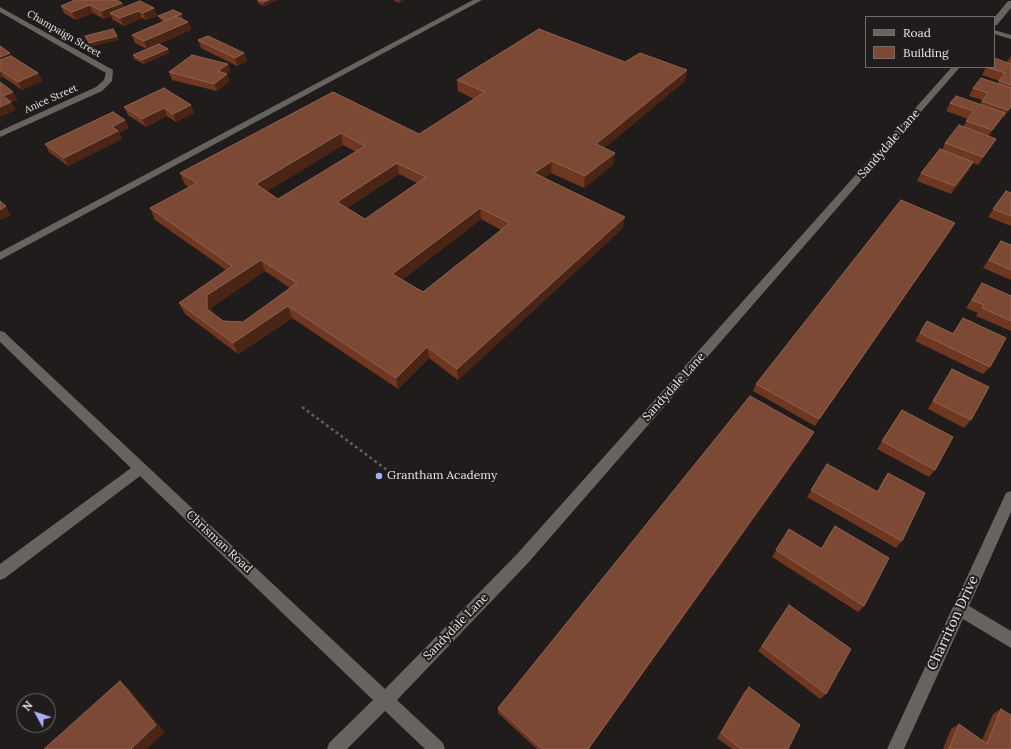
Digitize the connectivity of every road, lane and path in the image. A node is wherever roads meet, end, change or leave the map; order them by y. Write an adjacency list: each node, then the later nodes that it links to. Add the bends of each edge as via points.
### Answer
1 (478, 0): 10 (street)
2 (1011, 4): 4 (street)
3 (0, 9): 8 (street, Champaign Street, via 110,72)
4 (995, 22)
5 (995, 32): 6 (street)
6 (1011, 37)
7 (955, 68): 19 (street, Sandydale Lane, via 523,558)
8 (108, 81): 9 (street, Anice Street, via 100,89)
9 (0, 134)
10 (0, 256)
11 (0, 335): 13 (street, Chrisman Road)
12 (302, 407): 14 (path)
13 (141, 468): 16 (street); 19 (street, Chrisman Road)
14 (387, 470)
15 (1011, 497): 17 (street, Charriton Drive)
16 (0, 573)
17 (960, 609): 18 (street); 22 (street, Charriton Drive)
18 (1011, 640)
19 (385, 700): 20 (street, Sandydale Lane); 21 (street, Chrisman Road)
20 (335, 749)
21 (437, 749)
22 (895, 749)

